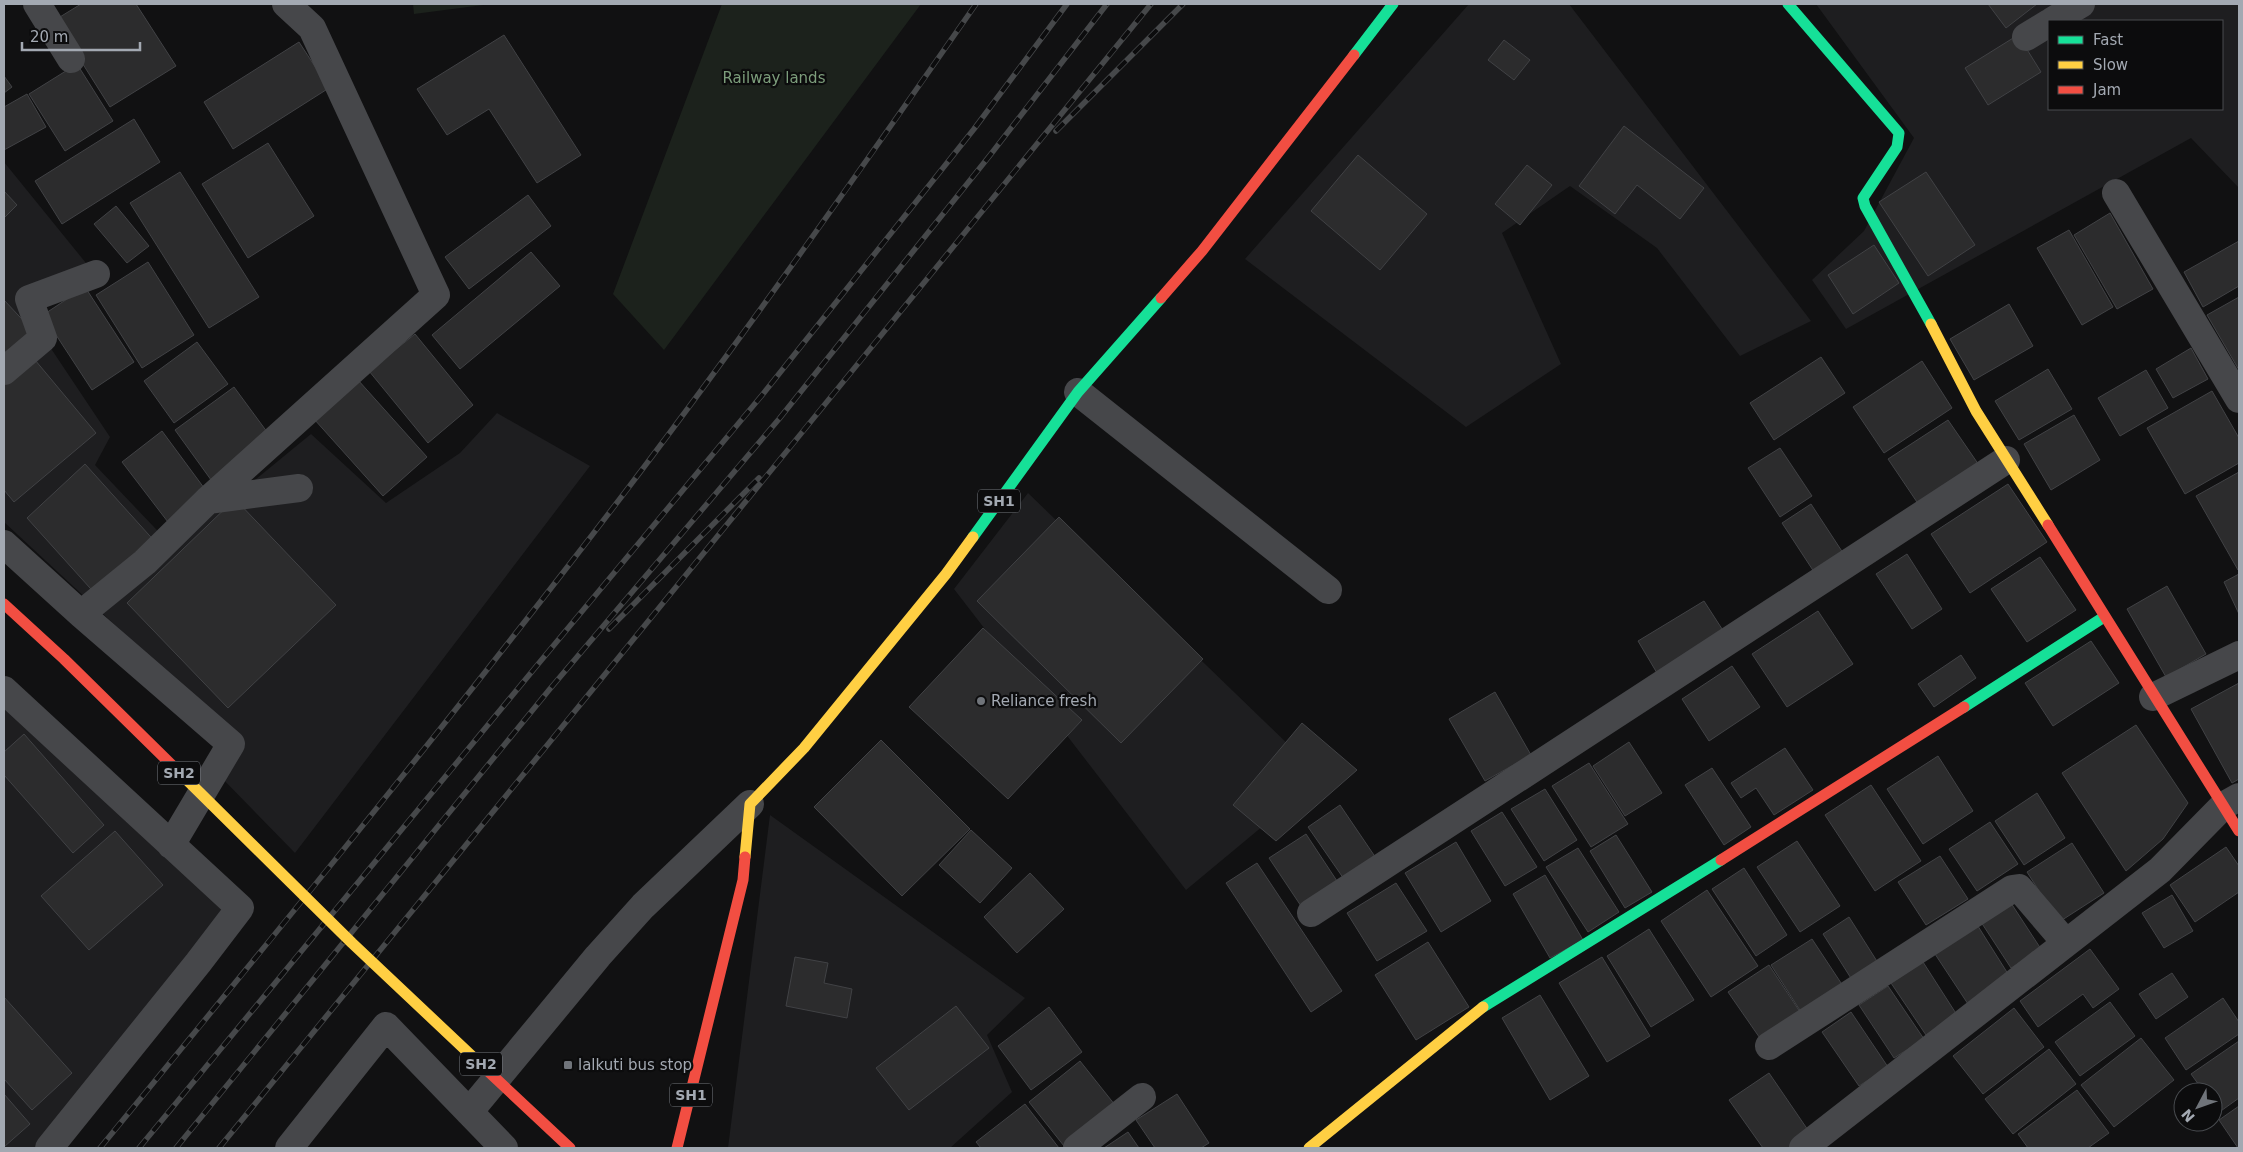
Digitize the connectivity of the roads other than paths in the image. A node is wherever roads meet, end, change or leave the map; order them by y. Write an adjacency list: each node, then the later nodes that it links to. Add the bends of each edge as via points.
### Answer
1 (37, 4): 9 (street)
2 (286, 4): 17 (street, via 312,28 436,295)
3 (1393, 4): 13 (main road, SH1, via 1202,251)
4 (1788, 4): 15 (main road, via 1899,133 1898,147 1866,191 1865,206)
5 (2081, 4): 6 (street)
6 (2054, 20)
7 (2048, 24): 8 (street)
8 (2026, 37)
9 (71, 59)
10 (2116, 193): 14 (street)
11 (96, 274): 12 (street, via 29,299 43,338)
12 (4, 371)
13 (1078, 392): 19 (street); 27 (main road, SH1, via 946,574 804,748)
14 (2239, 399)
15 (2006, 460): 22 (main road); 30 (street)
16 (299, 488): 17 (street)
17 (208, 500): 21 (street, via 145,562)
18 (4, 544): 21 (street)
19 (1328, 590)
20 (4, 604): 38 (main road, SH2, bridge, via 352,943)
21 (81, 614): 29 (street, via 231,744)
22 (2104, 617): 25 (main road); 41 (main road, via 1479,1010)
23 (2239, 655): 25 (street)
24 (4, 690): 29 (street)
25 (2153, 696): 26 (main road)
26 (2231, 801): 28 (main road); 31 (street, via 2160,870)
27 (750, 804): 34 (street, via 643,906); 39 (main road, SH1, via 743,880)
28 (2239, 831)
29 (171, 845): 35 (street, via 240,908)
30 (1311, 914)
31 (2066, 944): 32 (street, via 2019,888 2012,889); 42 (street)
32 (1769, 1046)
33 (1142, 1097): 40 (street)
34 (469, 1112): 36 (street, via 386,1026); 37 (street)
35 (49, 1148)
36 (289, 1148)
37 (504, 1148)
38 (570, 1148)
39 (677, 1148)
40 (1077, 1148)
41 (1309, 1148)
42 (1802, 1148)

